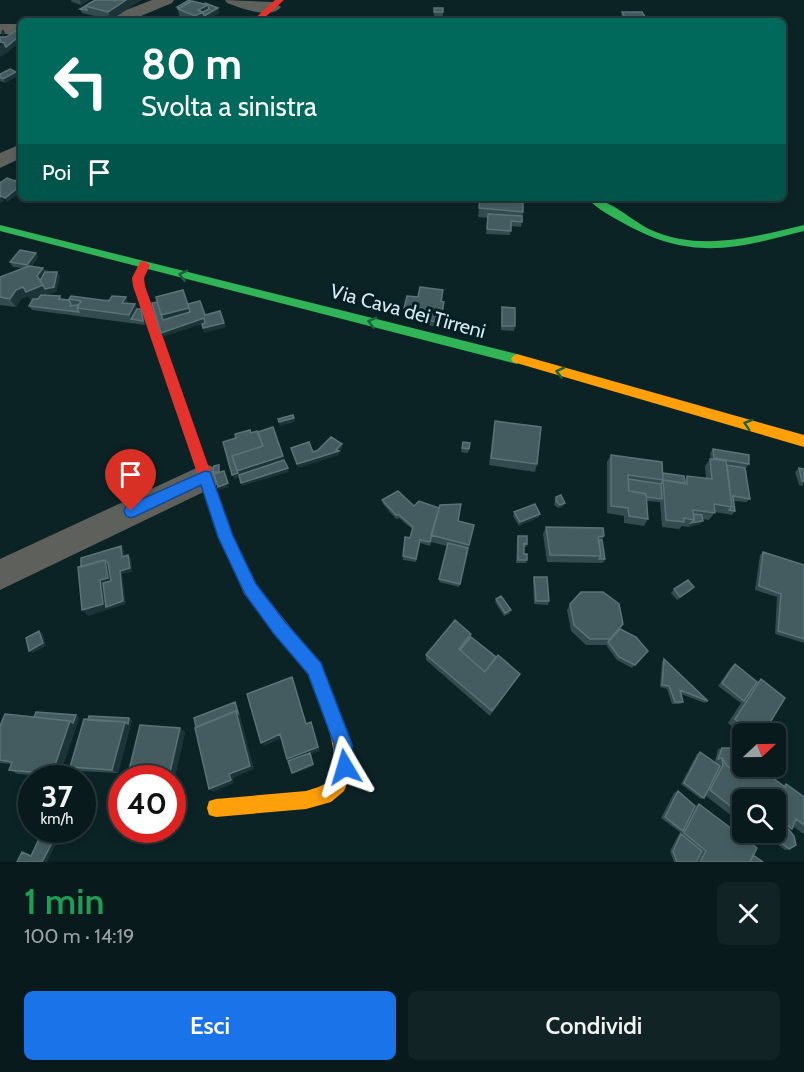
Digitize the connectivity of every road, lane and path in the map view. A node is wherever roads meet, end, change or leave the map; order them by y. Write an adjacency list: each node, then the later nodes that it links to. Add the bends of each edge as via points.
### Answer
1 (166, 0): 4 (street)
2 (233, 0): 3 (street, via 251,6)
3 (277, 3): 5 (street)
4 (121, 18)
5 (260, 18)
6 (0, 29): 7 (street)
7 (18, 29)
8 (18, 152): 9 (street)
9 (0, 162)
10 (596, 201): 12 (street, via 640,232 678,245 719,247)
11 (0, 228): 13 (street, Via Cava dei Tirreni)
12 (804, 228)
13 (144, 265): 14 (street, Via Cava dei Tirreni, one-way to 13, via 708,411); 15 (street, via 139,286)
14 (804, 441)
15 (205, 477): 16 (street); 17 (street, via 250,589 315,669 343,744 345,767 338,785 324,795)
16 (0, 575)
17 (216, 808)

